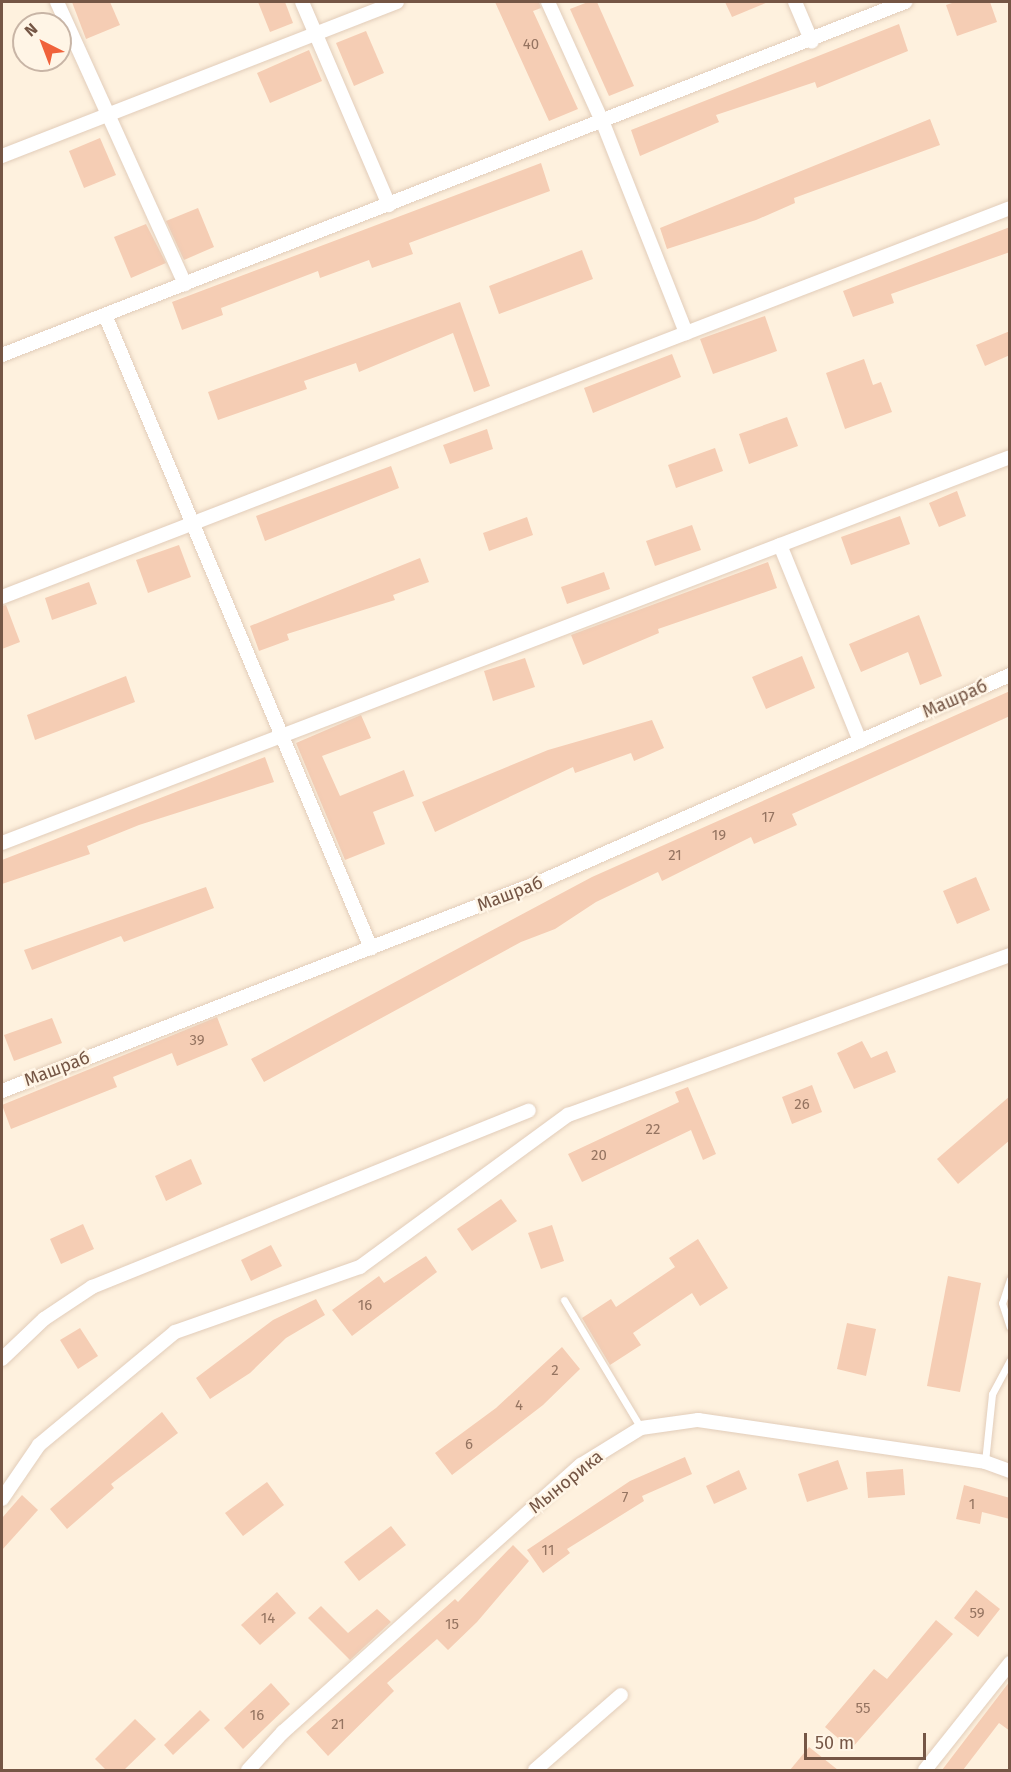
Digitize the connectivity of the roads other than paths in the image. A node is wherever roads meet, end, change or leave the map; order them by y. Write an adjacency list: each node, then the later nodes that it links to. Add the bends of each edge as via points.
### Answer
1 (57, 2): 9 (street)
2 (303, 2): 7 (street)
3 (396, 2): 7 (street)
4 (548, 2): 10 (street)
5 (795, 2): 8 (street)
6 (905, 2): 8 (street)
7 (317, 33): 9 (street); 12 (street)
8 (812, 42): 10 (street)
9 (108, 114): 11 (street); 14 (street)
10 (603, 123): 12 (street); 16 (street)
11 (2, 156)
12 (389, 205): 14 (street)
13 (1010, 208): 16 (street)
14 (185, 284): 15 (street)
15 (105, 315): 17 (street); 19 (street)
16 (686, 333): 19 (street)
17 (2, 356)
18 (1010, 457): 20 (street)
19 (192, 524): 21 (street); 23 (street)
20 (780, 545): 23 (street); 24 (street)
21 (2, 597)
22 (1010, 675): 24 (street, Машраб)
23 (282, 736): 25 (street); 26 (street)
24 (860, 741): 26 (street, Машраб, via 542,881)
25 (2, 843)
26 (371, 948): 28 (street, Машраб)
27 (1010, 955): 38 (street, via 568,1115 360,1267 175,1332 39,1445)
28 (2, 1091)
29 (529, 1110): 33 (street, via 92,1287 44,1319)
30 (1010, 1279): 32 (lane, via 1002,1304)
31 (564, 1300): 35 (lane)
32 (1010, 1327)
33 (2, 1359)
34 (1010, 1360): 36 (lane, via 992,1394)
35 (641, 1428): 36 (street, Мынорика, via 698,1420); 41 (street, Мынорика, via 581,1465 283,1732)
36 (985, 1462): 37 (street, Мынорика)
37 (1010, 1471)
38 (2, 1499)
39 (1010, 1663): 43 (street)
40 (621, 1695): 42 (street)
41 (248, 1770)
42 (535, 1770)
43 (926, 1770)

